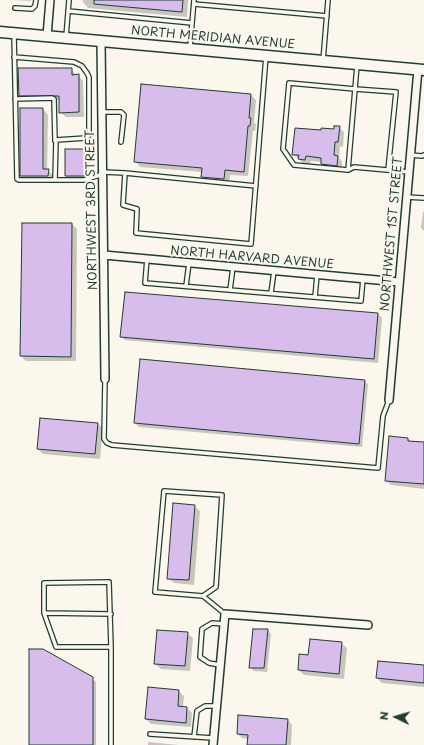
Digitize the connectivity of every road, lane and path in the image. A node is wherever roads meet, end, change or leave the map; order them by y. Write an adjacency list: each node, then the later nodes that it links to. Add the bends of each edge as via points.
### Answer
1 (36, 0): 6 (lane, via 32,9)
2 (50, 0): 12 (street)
3 (69, 0): 7 (lane)
4 (328, 0): 8 (lane)
5 (194, 2): 8 (lane); 9 (lane)
6 (15, 8)
7 (68, 11): 9 (lane); 13 (lane)
8 (327, 16): 18 (lane)
9 (192, 23): 15 (lane)
10 (0, 32): 11 (main road, NORTH MERIDIAN AVENUE)
11 (14, 33): 12 (main road, NORTH MERIDIAN AVENUE); 17 (lane)
12 (47, 36): 13 (main road, NORTH MERIDIAN AVENUE)
13 (66, 38): 14 (main road, NORTH MERIDIAN AVENUE)
14 (102, 41): 15 (main road, NORTH MERIDIAN AVENUE); 23 (street, NORTHWEST 3RD STREET)
15 (190, 48): 16 (main road, NORTH MERIDIAN AVENUE)
16 (266, 55): 18 (main road, NORTH MERIDIAN AVENUE); 34 (lane)
17 (14, 57): 22 (lane); 24 (lane, via 74,62 82,66 89,77 88,137)
18 (323, 60): 19 (main road, NORTH MERIDIAN AVENUE)
19 (357, 64): 20 (main road, NORTH MERIDIAN AVENUE); 21 (lane)
20 (421, 69): 26 (street, NORTHWEST 1ST STREET)
21 (355, 89): 28 (lane); 28 (lane, via 289,83 283,149 294,165); 29 (lane, via 396,92)
22 (15, 99): 24 (lane, via 54,99); 33 (lane, via 17,179)
23 (102, 112): 25 (lane, via 121,112 124,115); 31 (street, NORTHWEST 3RD STREET)
24 (55, 141): 33 (lane)
25 (121, 142)
26 (410, 155): 27 (lane); 30 (street, NORTHWEST 1ST STREET)
27 (424, 155)
28 (348, 170): 29 (lane, via 354,167)
29 (388, 170): 30 (lane)
30 (409, 172): 35 (street, NORTHWEST 1ST STREET)
31 (103, 173): 32 (lane); 33 (lane, via 84,180); 37 (street, NORTHWEST 3RD STREET)
32 (125, 173): 34 (lane); 34 (lane, via 123,205 137,209 136,233 251,244)
33 (55, 180)
34 (256, 186)
35 (406, 197): 36 (lane); 44 (street, NORTHWEST 1ST STREET)
36 (424, 198)
37 (104, 255): 38 (street, NORTH HARVARD AVENUE); 49 (street, NORTHWEST 3RD STREET)
38 (147, 259): 39 (street, NORTH HARVARD AVENUE); 45 (lane, via 145,283)
39 (189, 263): 40 (street, NORTH HARVARD AVENUE); 45 (lane)
40 (232, 267): 41 (street, NORTH HARVARD AVENUE); 46 (lane)
41 (274, 271): 42 (street, NORTH HARVARD AVENUE); 47 (lane)
42 (317, 275): 43 (street, NORTH HARVARD AVENUE); 48 (lane)
43 (363, 279): 44 (street, NORTH HARVARD AVENUE); 48 (lane, via 361,300)
44 (399, 282): 50 (street, NORTHWEST 1ST STREET)
45 (186, 286): 46 (lane)
46 (230, 290): 47 (lane)
47 (271, 293): 48 (lane)
48 (315, 297)
49 (105, 379): 50 (lane, via 104,439 112,445 378,468 383,416)
50 (389, 400)
51 (203, 596): 51 (lane, via 155,592 164,491 222,495 216,587); 54 (lane)
52 (44, 613): 53 (lane); 53 (lane, via 44,583 109,582); 57 (lane, via 56,647)
53 (111, 614): 57 (lane)
54 (225, 614): 55 (street); 56 (street)
55 (224, 624): 58 (street); 58 (lane, via 212,623 202,629 200,657 209,663)
56 (368, 625)
57 (111, 647): 63 (lane)
58 (220, 665): 59 (street)
59 (216, 706): 61 (lane, via 205,706 197,711); 62 (street)
60 (150, 734): 61 (lane)
61 (194, 737): 62 (lane)
62 (213, 742)
63 (111, 745)

